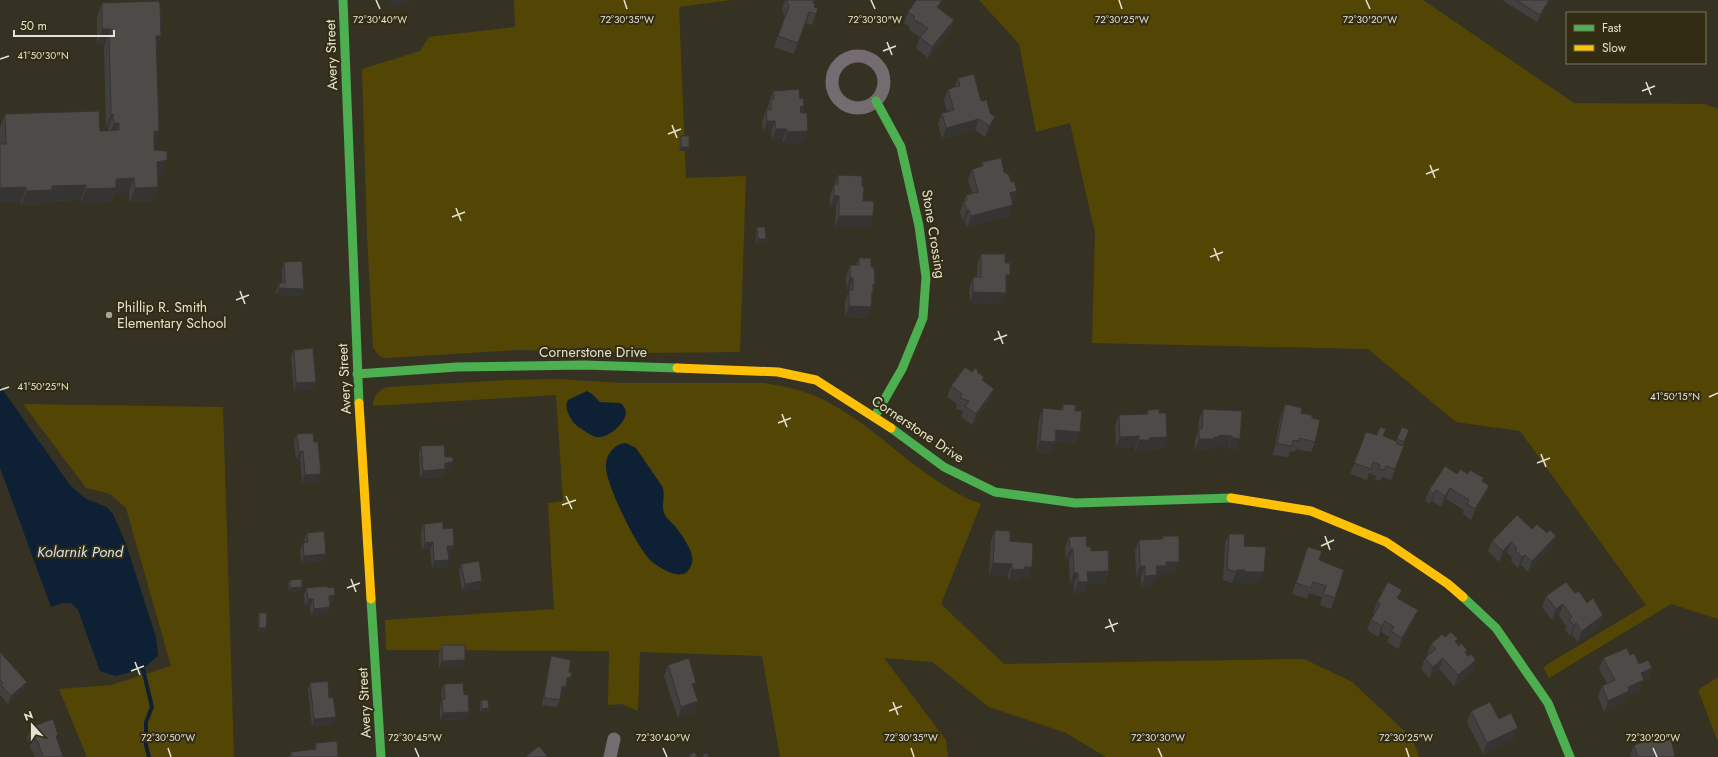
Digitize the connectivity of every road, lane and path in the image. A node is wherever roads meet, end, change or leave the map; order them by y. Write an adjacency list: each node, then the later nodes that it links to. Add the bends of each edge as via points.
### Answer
1 (343, 0): 3 (street, Avery Street)
2 (876, 101): 2 (street, via 884,85 879,66 868,58 859,56 847,58 839,63 831,81 837,99 854,108 863,108); 4 (street, Stone Crossing, via 901,147 919,226 926,277 923,318 902,369)
3 (358, 374): 4 (street, Cornerstone Drive, via 457,367 584,365 778,372 816,380); 6 (street, Avery Street)
4 (875, 416): 8 (street, Cornerstone Drive, via 944,467 995,492 1075,503 1228,497 1311,511 1386,542 1448,584 1496,628 1548,703)
5 (614, 739): 7 (street)
6 (381, 757)
7 (610, 757)
8 (1570, 757)

